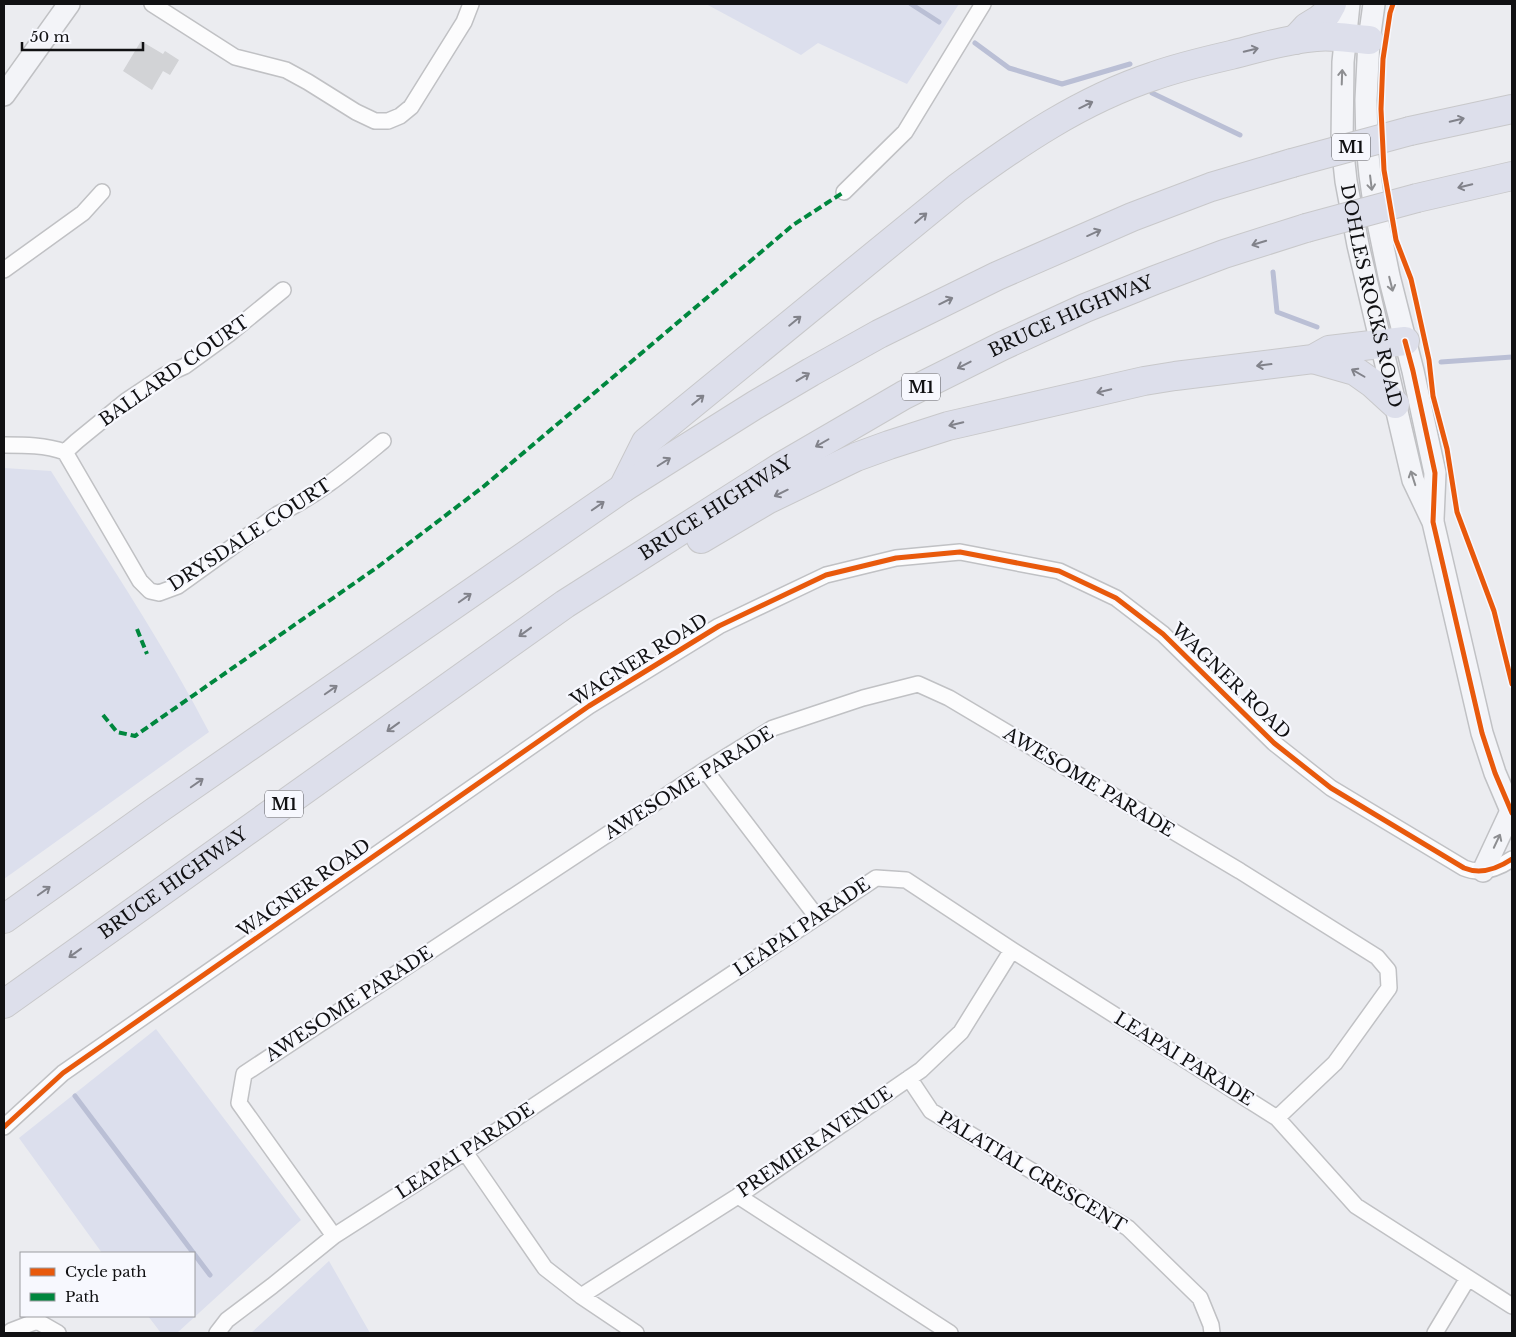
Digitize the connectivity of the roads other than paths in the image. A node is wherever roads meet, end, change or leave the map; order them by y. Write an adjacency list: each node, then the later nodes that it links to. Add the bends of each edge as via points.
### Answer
1 (69, 4): 10 (main road)
2 (152, 4): 3 (street, via 236,57 286,70 374,121 388,121 411,107 464,22)
3 (471, 4)
4 (984, 4): 14 (street, via 905,132)
5 (1332, 4): 9 (highway)
6 (1349, 4): 8 (main road, DOHLES ROCKS ROAD)
7 (1374, 4): 8 (main road, DOHLES ROCKS ROAD)
8 (1357, 39): 9 (highway, via 1318,37); 17 (main road, DOHLES ROCKS ROAD, via 1341,116 1346,181 1358,245)
9 (1296, 40): 23 (highway, one-way to 9, via 646,442 957,188 1027,138 1071,112 1152,76)
10 (4, 95)
11 (1512, 110): 23 (highway, M1, one-way to 11, bridge, via 755,405 879,334 997,276 1132,217 1211,187 1292,163 1410,131)
12 (1512, 176): 25 (highway, BRUCE HIGHWAY / M1, one-way to 25, bridge, via 1306,228 1224,254 1085,308 904,395 782,466)
13 (102, 192): 15 (street, via 83,213)
14 (844, 192)
15 (4, 270)
16 (284, 290): 22 (street, BALLARD COURT, via 185,366 126,401)
17 (1393, 342): 18 (highway, via 1329,350); 19 (main road, DOHLES ROCKS ROAD); 24 (main road, DOHLES ROCKS ROAD, via 1413,371 1435,473)
18 (1313, 359): 19 (highway, one-way to 18, via 1355,371); 25 (highway, one-way to 25, via 1144,381 948,426 889,445 856,457 767,500 617,584)
19 (1395, 404): 24 (main road, DOHLES ROCKS ROAD, one-way to 19, via 1413,480)
20 (384, 441): 22 (street, DRYSDALE COURT, via 329,483 278,514 178,586 159,593 150,591 140,581)
21 (4, 445): 22 (street, via 52,447)
22 (65, 452)
23 (623, 488): 31 (highway, M1, one-way to 23)
24 (1433, 522): 27 (main road, DOHLES ROCKS ROAD, via 1482,733)
25 (565, 604): 33 (highway, BRUCE HIGHWAY / M1, one-way to 33)
26 (705, 770): 30 (street); 35 (street, AWESOME PARADE, via 773,728 863,698 918,684 949,698 1240,871 1377,957 1388,970 1388,988 1335,1063); 39 (street, AWESOME PARADE, via 244,1074 239,1103)
27 (1512, 812): 29 (main road, one-way to 27)
28 (1512, 859): 29 (street, via 1498,868)
29 (1483, 871): 36 (street, WAGNER ROAD, via 1464,868 1331,788 1274,743 1163,634 1116,598 1058,571 960,552 896,558 826,576 719,626 589,706 63,1072)
30 (817, 917): 32 (street, LEAPAI PARADE, via 876,878 906,880); 37 (street, LEAPAI PARADE)
31 (4, 919)
32 (1012, 950): 34 (street, PREMIER AVENUE, via 961,1032); 35 (street, LEAPAI PARADE)
33 (4, 1004)
34 (908, 1078): 38 (street, PREMIER AVENUE); 48 (street, PALATIAL CRESCENT, via 931,1111 1128,1228 1200,1298)
35 (1277, 1118): 40 (street, LEAPAI PARADE, via 1356,1206)
36 (4, 1127)
37 (465, 1152): 39 (street, LEAPAI PARADE); 41 (street, via 545,1268)
38 (738, 1196): 41 (street, PREMIER AVENUE); 47 (street)
39 (334, 1236): 45 (street, LEAPAI PARADE, via 227,1320)
40 (1468, 1278): 42 (street, LEAPAI PARADE); 49 (street)
41 (582, 1296): 46 (street)
42 (1512, 1306)
43 (10, 1333): 44 (street, via 37,1321)
44 (58, 1333)
45 (217, 1333)
46 (636, 1333)
47 (950, 1333)
48 (1212, 1333)
49 (1435, 1333)

